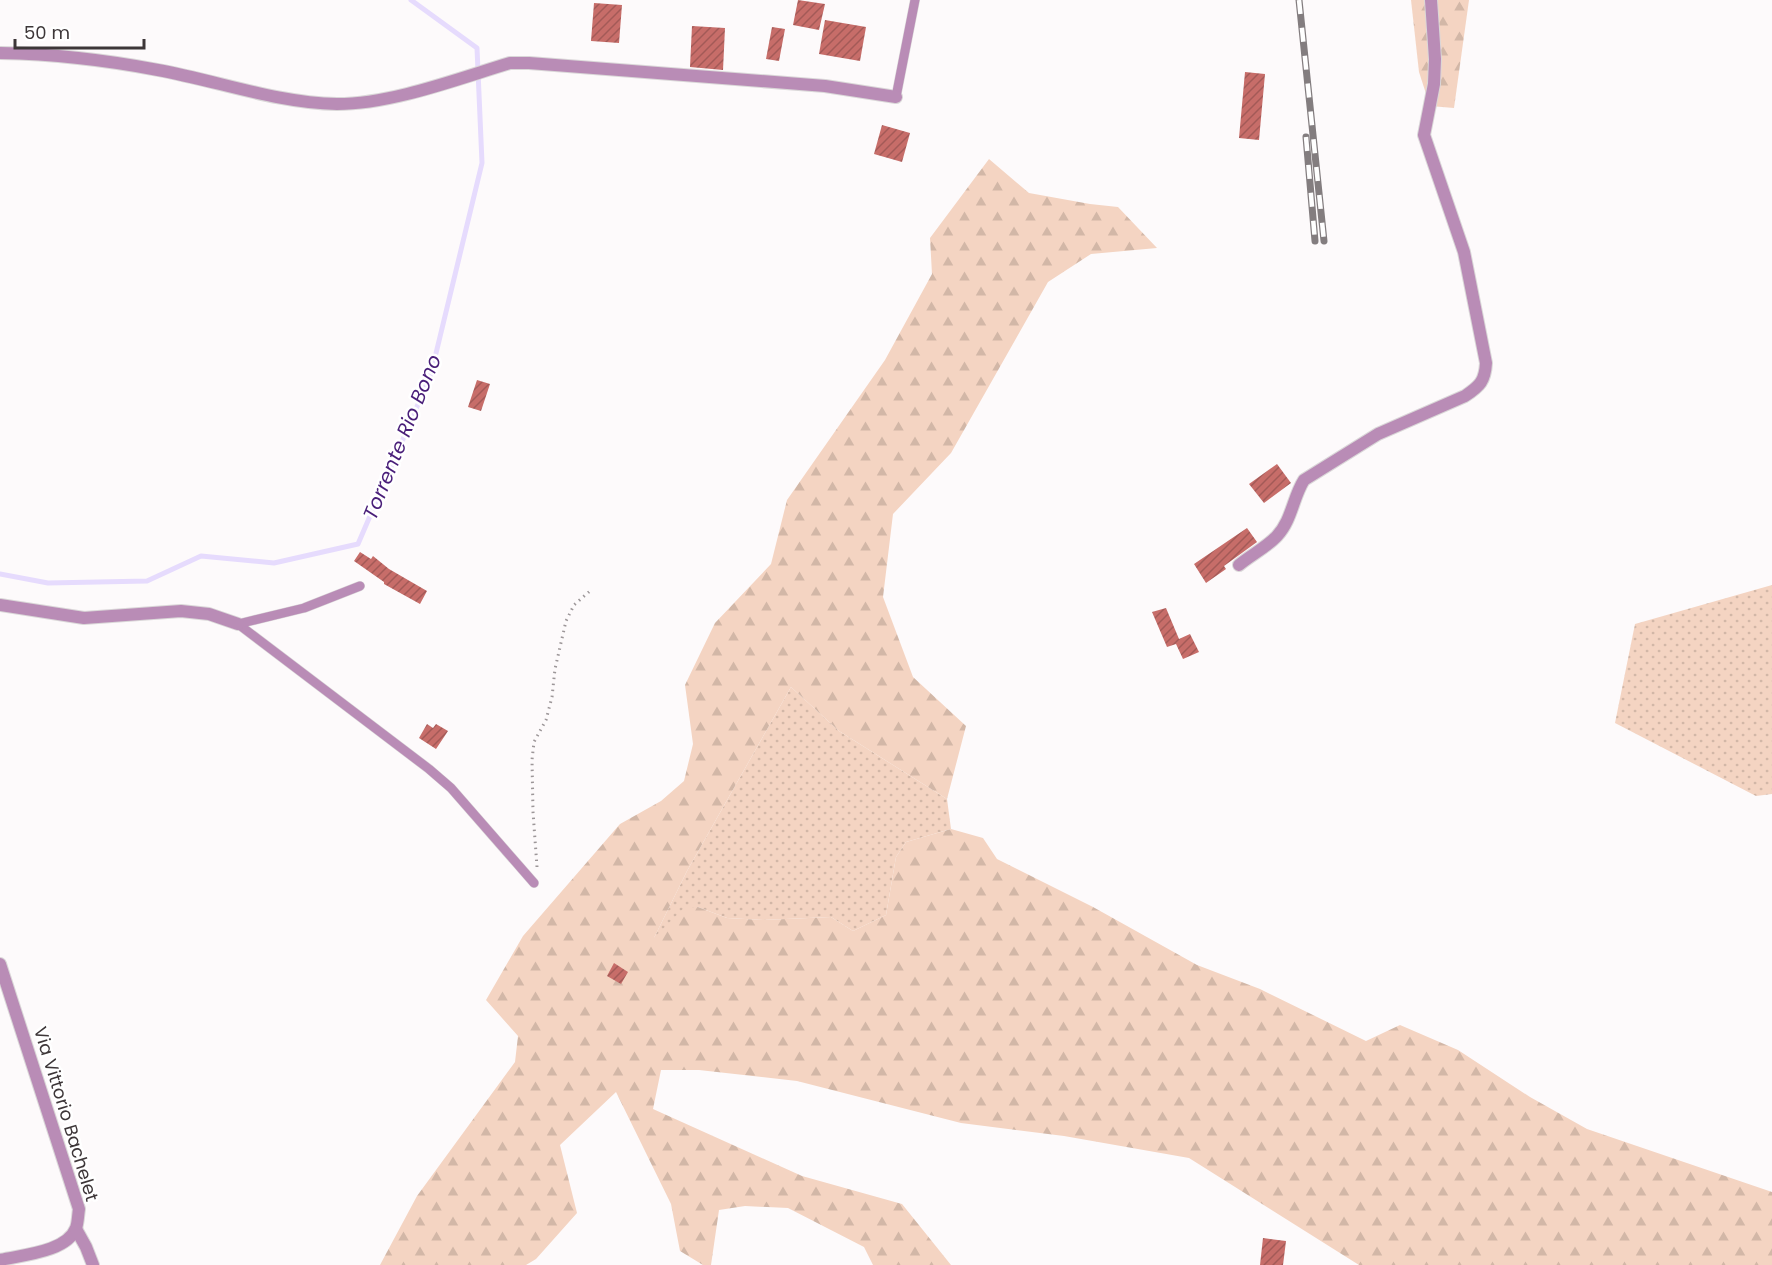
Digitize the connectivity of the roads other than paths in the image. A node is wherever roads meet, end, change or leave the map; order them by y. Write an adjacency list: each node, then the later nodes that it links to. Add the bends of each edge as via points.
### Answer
1 (915, 0): 4 (lane)
2 (1431, 0): 5 (street, via 1434,84 1424,135 1464,252 1485,374 1478,387 1465,396 1378,434 1304,480 1278,535)
3 (0, 53): 4 (street, via 45,54 158,70 289,99 338,104 388,98 510,63 825,86)
4 (896, 97)
5 (1239, 565)
6 (360, 586): 8 (lane, via 304,608)
7 (0, 605): 8 (street, via 84,618 182,611 209,614)
8 (238, 624): 9 (lane, via 451,788)
9 (534, 883)
10 (0, 964): 11 (street, Via Vittorio Bachelet, via 79,1209)
11 (76, 1229): 12 (street, Via Vittorio Bachelet, via 66,1241 51,1249); 13 (street)
12 (0, 1260)
13 (93, 1265)

